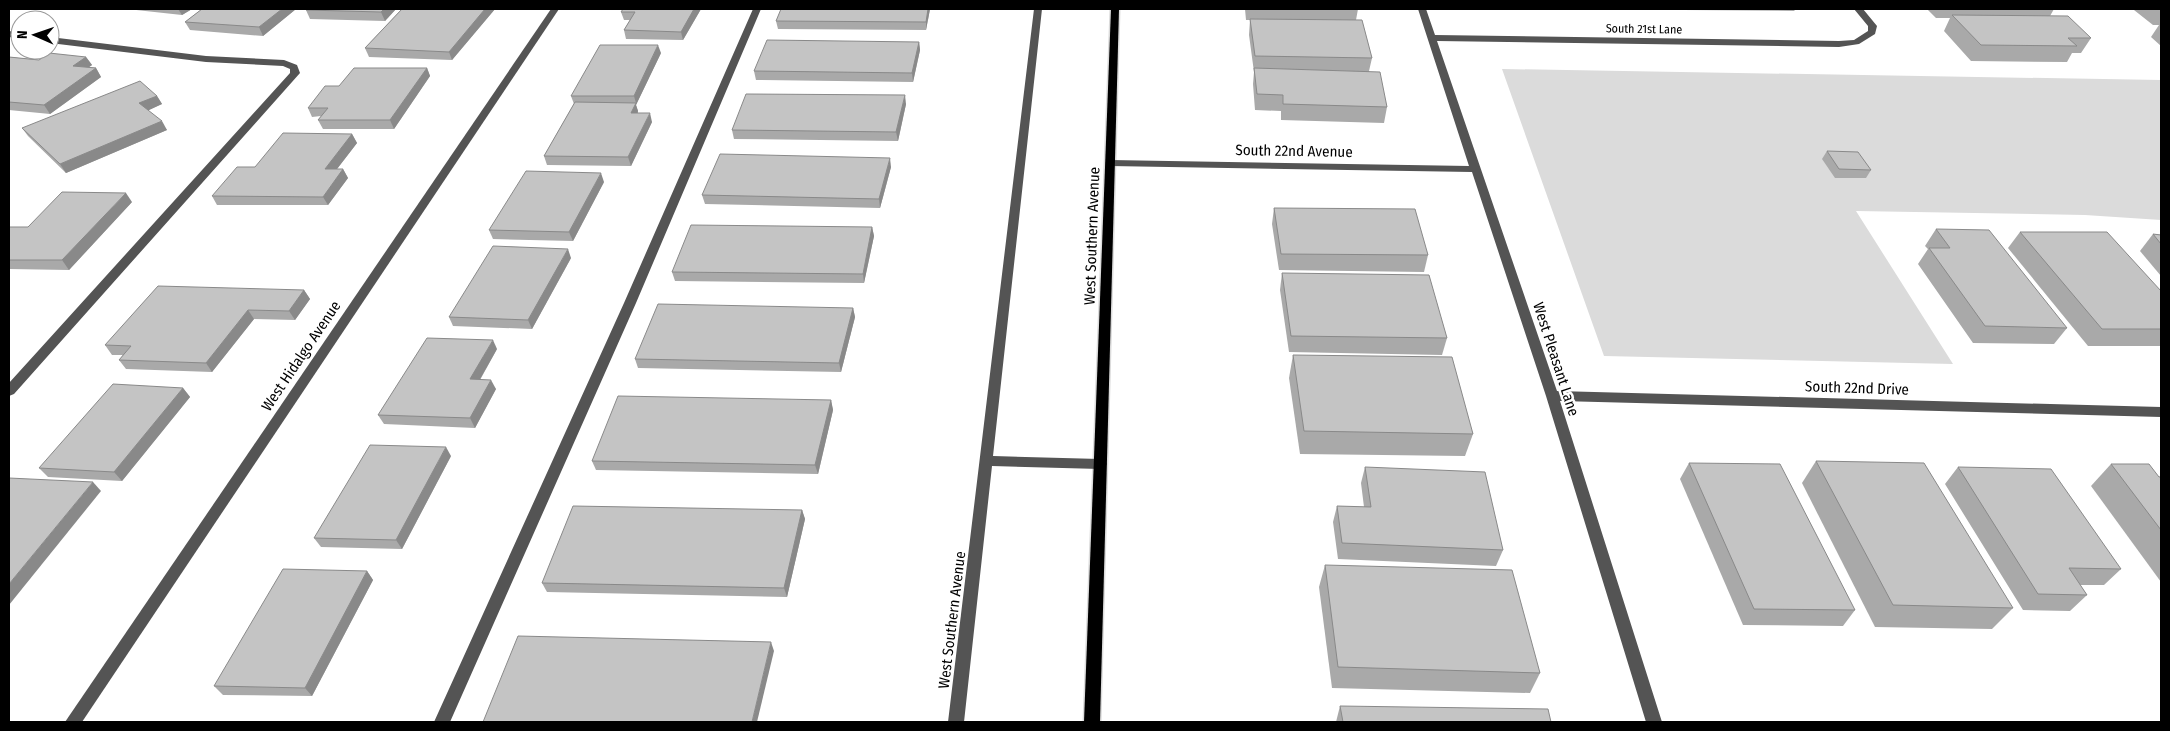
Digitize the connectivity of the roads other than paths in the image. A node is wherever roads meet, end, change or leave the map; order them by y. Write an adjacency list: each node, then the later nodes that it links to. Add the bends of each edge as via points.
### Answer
1 (555, 9): 16 (street, West Hidalgo Avenue)
2 (757, 9): 17 (street, via 626,312)
3 (1038, 9): 14 (street, West Southern Avenue)
4 (1115, 9): 9 (main road, West Southern Avenue)
5 (1422, 9): 7 (street, West Pleasant Lane)
6 (1858, 9): 7 (street, South 21st Lane, via 1873,26 1872,32 1856,42 1840,44)
7 (1432, 38): 10 (street, West Pleasant Lane)
8 (60, 41): 11 (street, via 206,59 284,63 294,67 295,73)
9 (1110, 163): 10 (street, South 22nd Avenue); 15 (main road, West Southern Avenue)
10 (1476, 170): 12 (street, West Pleasant Lane)
11 (9, 391)
12 (1552, 396): 13 (street, South 22nd Drive); 20 (street, West Pleasant Lane)
13 (2161, 412)
14 (986, 461): 15 (street); 18 (street, West Southern Avenue)
15 (1100, 464): 19 (main road, West Southern Avenue)
16 (73, 722)
17 (442, 722)
18 (956, 722)
19 (1092, 722)
20 (1654, 722)

